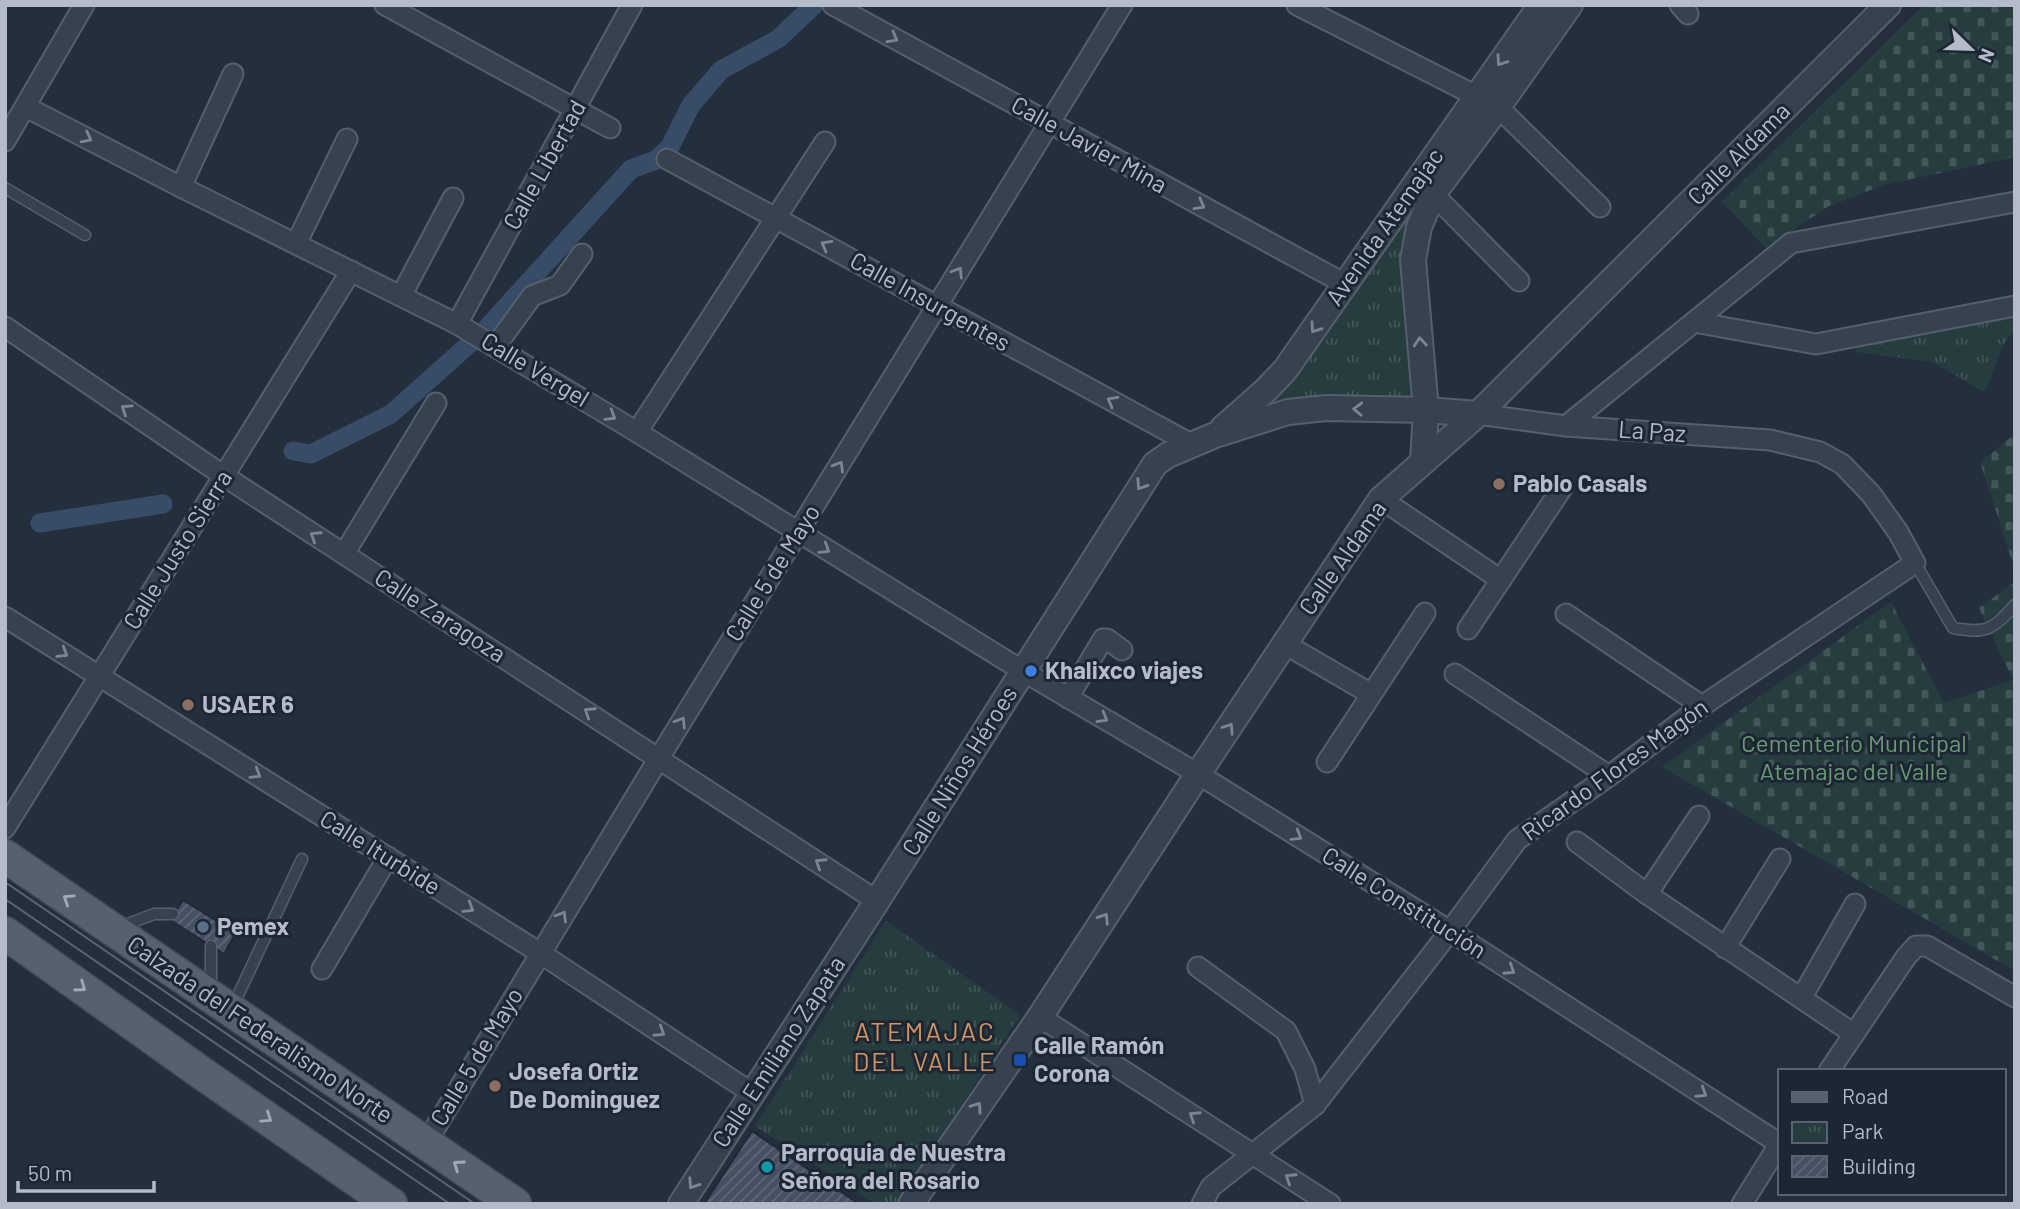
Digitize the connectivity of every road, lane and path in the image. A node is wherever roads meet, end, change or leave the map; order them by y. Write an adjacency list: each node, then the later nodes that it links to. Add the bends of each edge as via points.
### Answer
1 (385, 5): 13 (street)
2 (632, 5): 13 (street, Calle Libertad)
3 (833, 5): 14 (street, Calle Javier Mina, one-way to 14)
4 (1122, 5): 14 (street, Calle 5 de Mayo)
5 (1297, 5): 11 (street)
6 (1541, 5): 11 (street, Avenida Atemajac, one-way to 11)
7 (1570, 5): 11 (street, Avenida Atemajac)
8 (1888, 5): 42 (street, Calle Aldama)
9 (76, 8): 12 (street)
10 (233, 74): 20 (street)
11 (1487, 102): 22 (street, Avenida Atemajac); 25 (street); 32 (street, Avenida Atemajac)
12 (26, 107): 17 (street); 20 (street, Calle Vergel, one-way to 20)
13 (575, 109): 15 (street); 37 (street, Calle Libertad)
14 (1049, 123): 32 (street, Calle Javier Mina, one-way to 32); 34 (street, Calle 5 de Mayo, one-way to 14)
15 (610, 128)
16 (347, 139): 28 (street)
17 (5, 141)
18 (825, 142): 26 (street)
19 (667, 159): 26 (street, Calle Insurgentes)
20 (181, 187): 28 (street, Calle Vergel)
21 (5, 188): 27 (lane)
22 (1433, 194): 31 (street); 41 (street, Avenida Atemajac, one-way to 22, via 1413,260 1419,227)
23 (453, 198): 33 (street)
24 (2015, 202): 36 (street, via 1791,243)
25 (1600, 207)
26 (776, 218): 34 (street, Calle Insurgentes, one-way to 26); 44 (street)
27 (85, 235)
28 (296, 244): 30 (street, Calle Vergel)
29 (582, 254): 39 (street, via 560,285 532,296)
30 (351, 271): 33 (street, Calle Vergel); 47 (street, Calle Justo Sierra)
31 (1520, 281)
32 (1345, 284): 45 (street, Avenida Atemajac, one-way to 45, via 1285,370)
33 (401, 296): 37 (street, Calle Vergel)
34 (937, 306): 45 (street, Calle Insurgentes, one-way to 34); 50 (street, Calle 5 de Mayo, one-way to 34)
35 (2015, 306): 36 (street, via 1816,344)
36 (1694, 322): 43 (street)
37 (461, 326): 39 (street, Calle Vergel)
38 (5, 327): 47 (street, Calle Zaragoza, one-way to 38)
39 (492, 345): 44 (street, Calle Vergel, one-way to 44)
40 (436, 403): 51 (street)
41 (1426, 410): 42 (street, La Paz); 45 (street, La Paz, one-way to 45, via 1288,412); 46 (street, Avenida Atemajac)
42 (1478, 414): 43 (street, La Paz); 46 (street, Calle Aldama)
43 (1566, 426): 52 (street, La Paz, via 1770,440 1821,452 1842,464 1871,495)
44 (637, 432): 50 (street, Calle Vergel)
45 (1204, 440): 61 (street, Calle Niños Héroes, one-way to 61, via 1155,464)
46 (1423, 463): 49 (street, Calle Aldama)
47 (224, 476): 51 (street, Calle Zaragoza, one-way to 47); 63 (street, Calle Justo Sierra)
48 (1562, 488): 53 (street)
49 (1381, 499): 53 (street); 59 (street, Calle Aldama)
50 (798, 533): 61 (street, Calle Vergel, one-way to 61); 67 (street, Calle 5 de Mayo, one-way to 50)
51 (344, 554): 67 (street, Calle Zaragoza, one-way to 51)
52 (1915, 563): 54 (lane, La Paz, via 1953,628 1979,632 1999,622); 66 (street, Ricardo Flores Magón)
53 (1501, 580): 58 (street)
54 (2015, 604)
55 (1425, 613): 64 (street)
56 (1566, 614): 66 (street)
57 (5, 617): 63 (street, Calle Iturbide, one-way to 63)
58 (1468, 629)
59 (1285, 644): 64 (street); 69 (street, Calle Aldama, one-way to 59)
60 (1122, 650): 65 (street, via 1103,639)
61 (1023, 671): 65 (street, Calle Constitución); 79 (street, Calle Niños Héroes)
62 (1455, 674): 70 (street)
63 (100, 676): 72 (street, Calle Justo Sierra); 75 (street, Calle Iturbide, one-way to 75)
64 (1371, 694): 68 (street)
65 (1068, 698): 69 (street, Calle Constitución, one-way to 69)
66 (1702, 706): 70 (street, Ricardo Flores Magón)
67 (659, 758): 79 (street, Calle Zaragoza, one-way to 67); 87 (street, Calle 5 de Mayo, one-way to 67)
68 (1327, 762)
69 (1198, 774): 83 (street, Calle Constitución, one-way to 83); 93 (street, Calle Aldama, one-way to 69)
70 (1609, 776): 83 (street, Ricardo Flores Magón, via 1517,839)
71 (1699, 816): 78 (street)
72 (5, 828)
73 (1577, 842): 78 (street)
74 (5, 856): 82 (main road, Calzada del Federalismo Norte, one-way to 74)
75 (387, 857): 87 (street, Calle Iturbide, one-way to 87); 89 (street)
76 (302, 859): 92 (lane)
77 (1780, 859): 86 (street)
78 (1647, 894): 86 (street)
79 (877, 901): 96 (street, Calle Emiliano Zapata)
80 (1855, 904): 90 (street)
81 (173, 914): 82 (lane, via 154,914)
82 (113, 929): 92 (main road, Calzada del Federalismo Norte)
83 (1450, 931): 97 (street, Ricardo Flores Magón); 98 (street, Calle Constitución, one-way to 98)
84 (5, 933): 102 (main road, one-way to 102)
85 (211, 946): 92 (lane)
86 (1726, 948): 90 (street)
87 (540, 953): 96 (street, Calle Iturbide, one-way to 96); 99 (street, Calle 5 de Mayo)
88 (1198, 967): 97 (street, via 1286,1031 1305,1069)
89 (322, 969)
90 (1802, 997): 94 (street)
91 (2015, 997): 94 (street, via 1927,946 1916,946)
92 (221, 1003): 99 (main road, Calzada del Federalismo Norte)
93 (1040, 1017): 101 (street, one-way to 93); 105 (street, Calle Aldama, one-way to 93)
94 (1854, 1034): 95 (street)
95 (1830, 1069)
96 (752, 1093): 104 (street, Calle Emiliano Zapata, one-way to 104)
97 (1315, 1105): 101 (street, Ricardo Flores Magón)
98 (1778, 1142)
99 (426, 1143): 103 (main road, Calzada del Federalismo Norte, one-way to 99)
100 (1778, 1146): 108 (street)
101 (1251, 1153): 106 (street, Ricardo Flores Magón, via 1210,1187); 107 (street, one-way to 101)
102 (391, 1204)
103 (514, 1204)
104 (681, 1204)
105 (911, 1204)
106 (1202, 1204)
107 (1330, 1204)
108 (1742, 1204)

